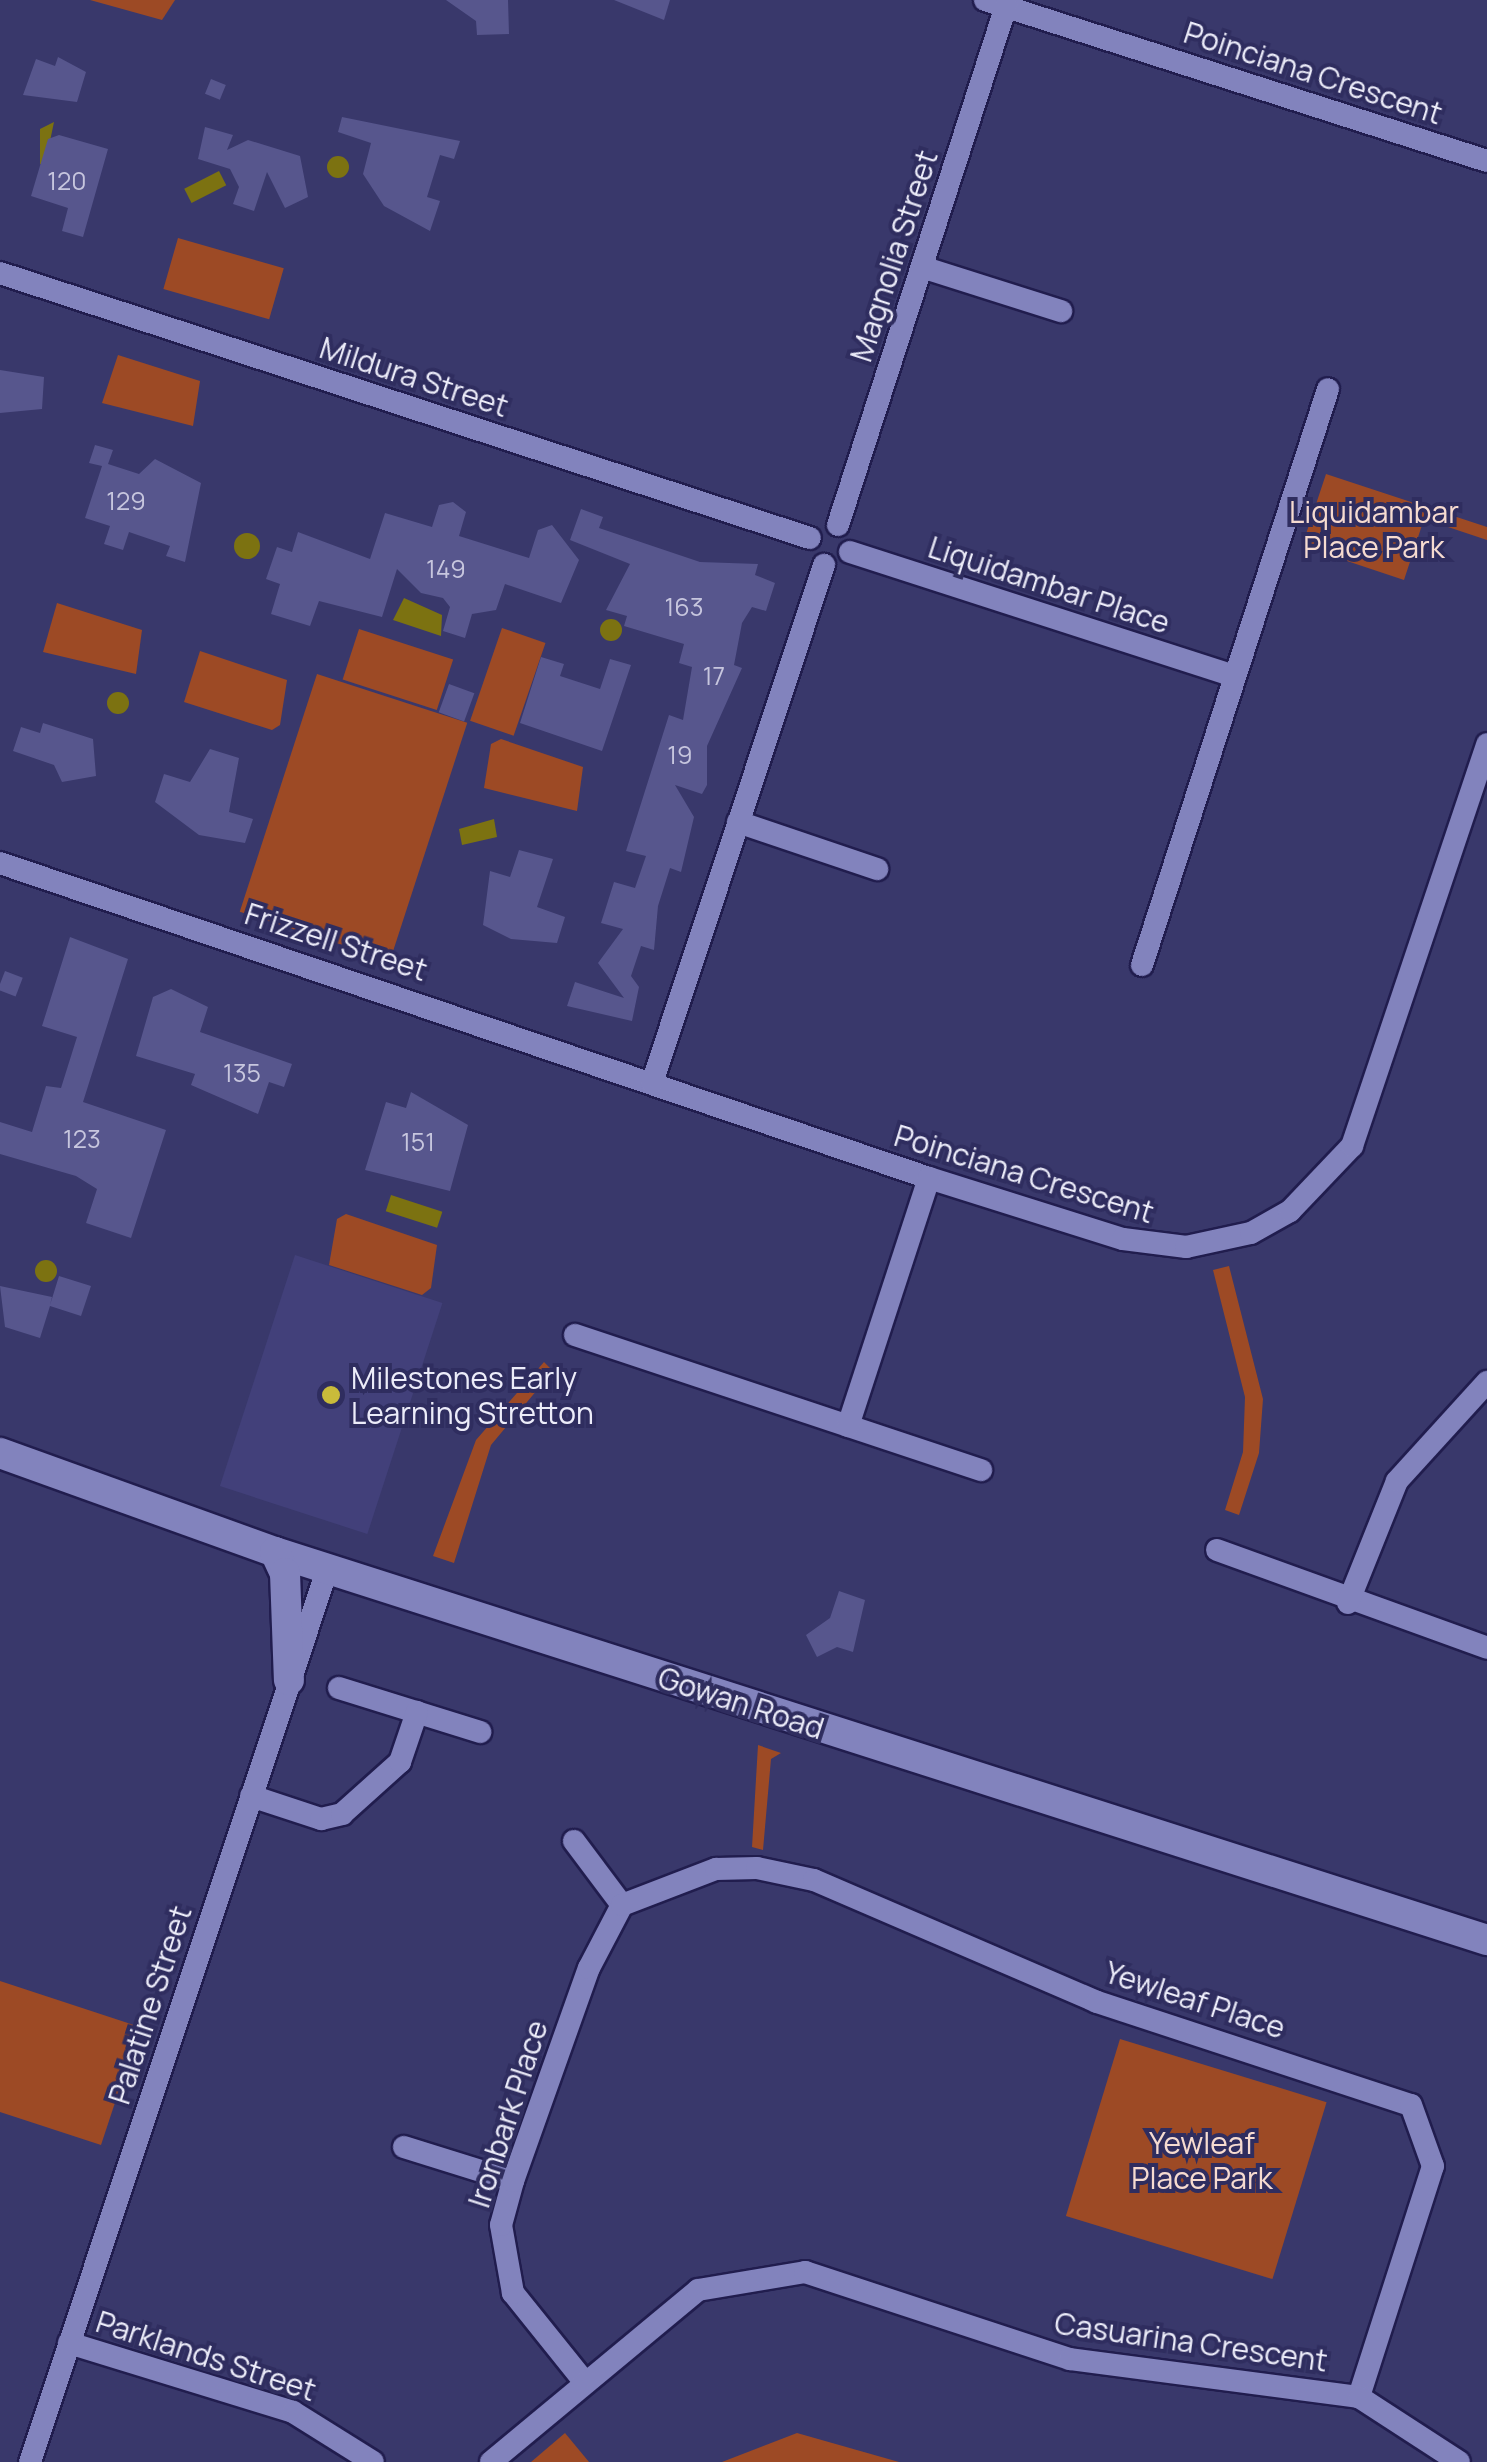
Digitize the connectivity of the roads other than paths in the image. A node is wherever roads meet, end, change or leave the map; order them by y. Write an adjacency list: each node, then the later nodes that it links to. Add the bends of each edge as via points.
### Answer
1 (996, 3): 2 (street, Poinciana Crescent); 3 (street, Magnolia Street)
2 (1487, 161)
3 (922, 267): 5 (street); 7 (street, Magnolia Street)
4 (0, 273): 8 (street, Mildura Street)
5 (1061, 312)
6 (1328, 389): 11 (street)
7 (838, 525): 8 (street); 9 (street)
8 (810, 538): 10 (street)
9 (850, 552): 10 (street); 11 (street, Liquidambar Place)
10 (824, 565): 13 (street)
11 (1231, 675): 16 (street)
12 (1487, 744): 18 (street, Poinciana Crescent, via 1376,1092 1352,1146 1290,1212 1215,1244 1150,1245)
13 (738, 822): 15 (street); 17 (street)
14 (0, 863): 17 (street, Frizzell Street)
15 (877, 869)
16 (1142, 966)
17 (652, 1083): 18 (street, Poinciana Crescent)
18 (929, 1178): 21 (street)
19 (575, 1335): 21 (street)
20 (1487, 1382): 27 (street, via 1397,1481)
21 (848, 1426): 23 (street)
22 (2, 1460): 25 (main road, Gowan Road)
23 (981, 1470)
24 (1217, 1550): 27 (street)
25 (275, 1552): 26 (main road, Gowan Road); 29 (main road, via 285,1572)
26 (328, 1567): 29 (street, Palatine Street); 36 (main road, Gowan Road)
27 (1348, 1603): 28 (street)
28 (1487, 1648)
29 (289, 1680): 33 (street, Palatine Street)
30 (338, 1688): 31 (street)
31 (417, 1712): 32 (street); 33 (street, via 400,1762 342,1814 320,1819)
32 (480, 1732)
33 (251, 1796): 39 (street, Palatine Street)
34 (574, 1841): 35 (street)
35 (622, 1904): 38 (street, Ironbark Place, via 588,1968); 41 (street, Yewleaf Place, via 671,1885 757,1868 814,1880 1097,2002 1411,2104 1433,2166)
36 (1487, 1940)
37 (404, 2147): 38 (street)
38 (513, 2181): 40 (street, Ironbark Place, via 501,2225 513,2293)
39 (69, 2343): 42 (street, Palatine Street); 43 (street, Parklands Street, via 293,2412)
40 (583, 2380): 41 (street, Casuarina Crescent, via 698,2290 805,2272 1070,2359); 44 (street, Casuarina Crescent)
41 (1359, 2396): 45 (street, Casuarina Crescent)
42 (30, 2462)
43 (373, 2462)
44 (490, 2462)
45 (1459, 2462)

